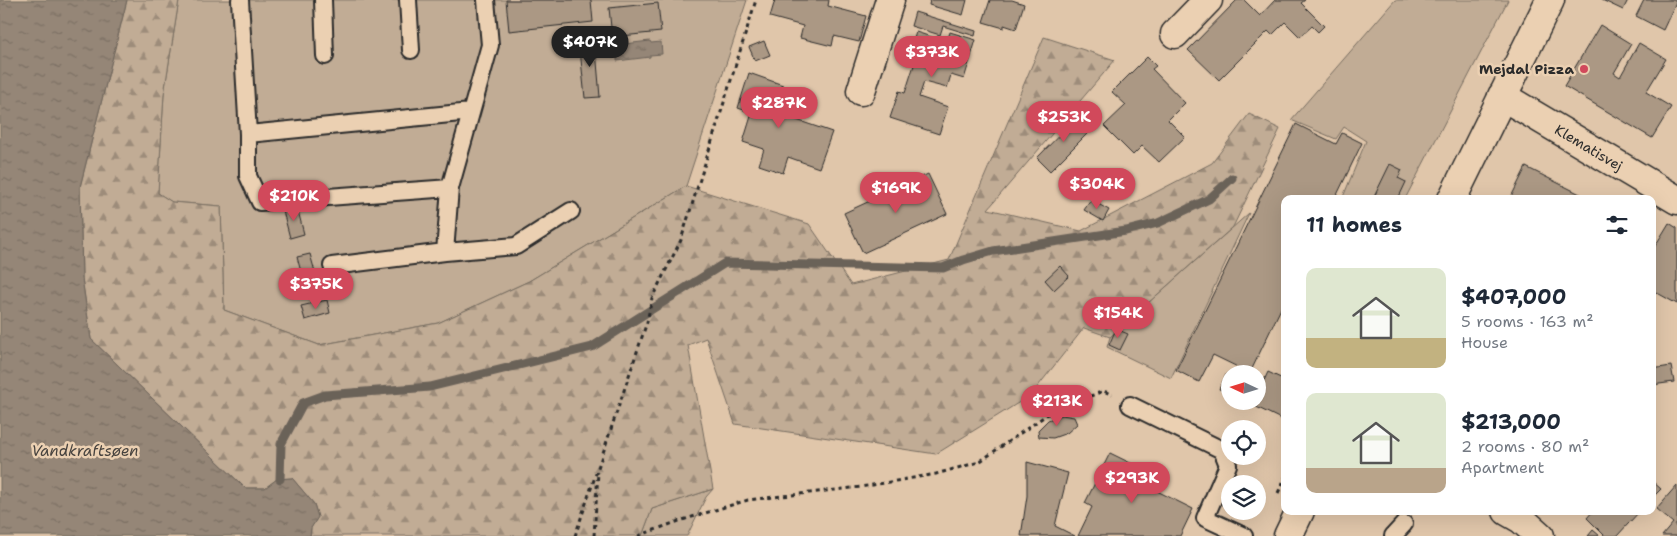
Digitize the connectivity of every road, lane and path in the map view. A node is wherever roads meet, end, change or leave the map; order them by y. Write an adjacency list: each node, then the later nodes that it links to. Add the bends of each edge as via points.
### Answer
1 (240, 0): 15 (lane)
2 (323, 0): 11 (lane)
3 (408, 0): 10 (lane)
4 (486, 0): 14 (lane, via 490,45)
5 (756, 0): 23 (path, via 681,240 652,298 647,322)
6 (890, 0): 12 (street)
7 (1208, 0): 9 (street)
8 (1550, 0): 13 (street)
9 (1175, 34)
10 (411, 50)
11 (325, 56)
12 (861, 91)
13 (1502, 96): 17 (street); 18 (street, Klematisvej)
14 (471, 112): 15 (lane); 16 (lane)
15 (248, 134): 16 (lane, via 248,176 260,202)
16 (450, 188): 20 (lane)
17 (1454, 195)
18 (1677, 200)
19 (571, 211): 20 (lane, via 516,246)
20 (446, 252): 21 (lane)
21 (332, 266)
22 (1130, 405): 28 (path, via 1104,390 1055,409 979,462 936,474 861,487 748,500); 29 (lane, via 1222,450 1228,465 1205,518)
23 (598, 466): 26 (path); 27 (path)
24 (1298, 515): 30 (street)
25 (1513, 515): 31 (street)
26 (575, 536)
27 (594, 536)
28 (638, 536)
29 (1244, 536)
30 (1288, 536)
31 (1540, 536)

